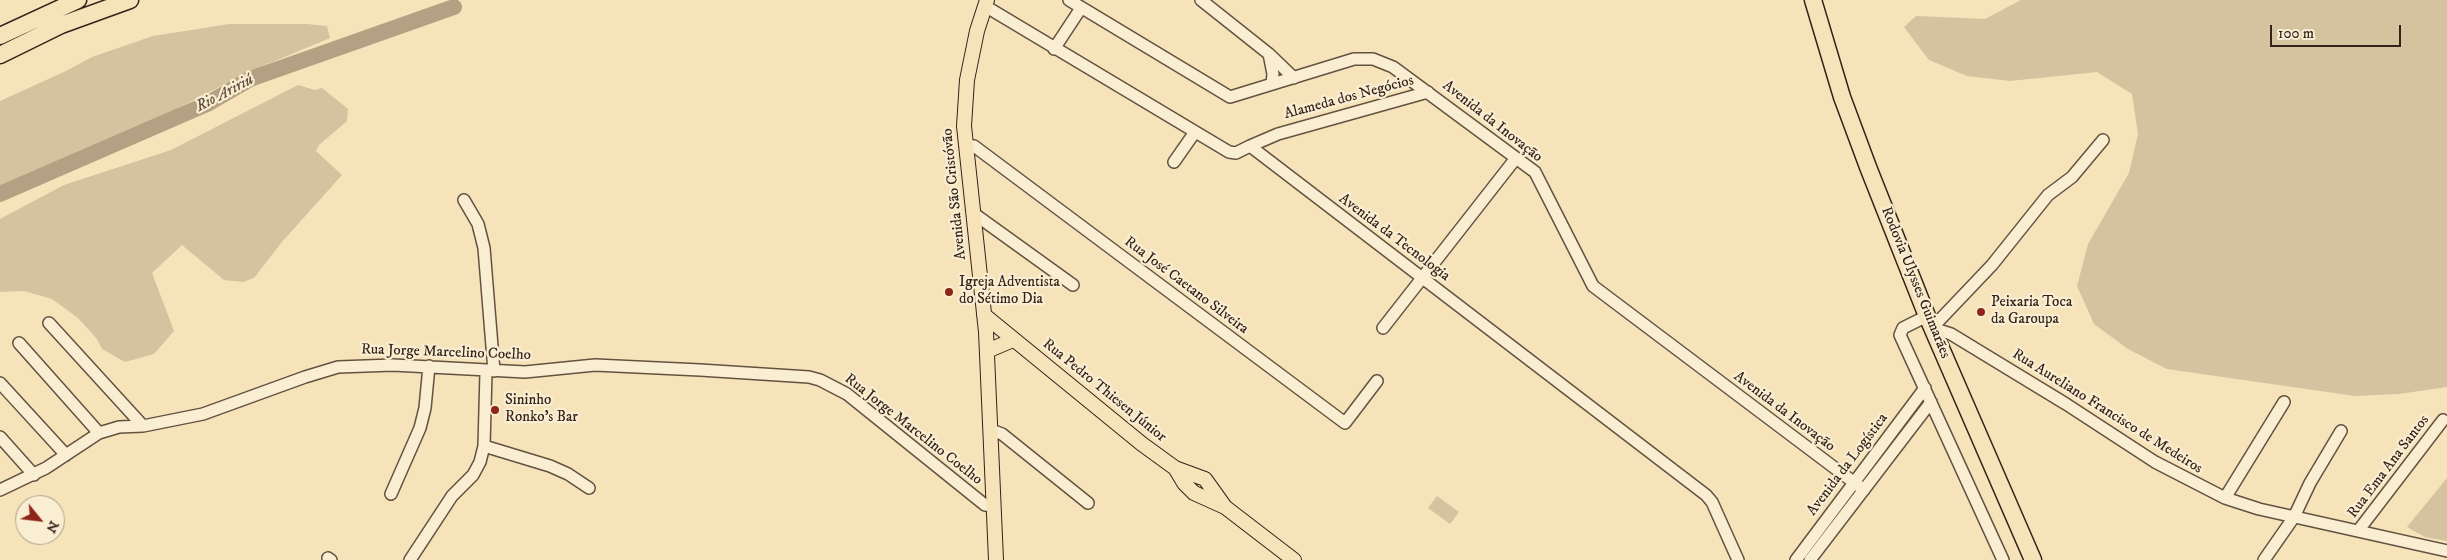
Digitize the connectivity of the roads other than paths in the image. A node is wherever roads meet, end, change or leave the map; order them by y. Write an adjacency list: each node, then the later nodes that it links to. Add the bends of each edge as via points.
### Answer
1 (78, 0): 8 (highway)
2 (130, 0): 11 (highway, via 61,24)
3 (1068, 0): 7 (street, Avenida da Inovação)
4 (1201, 0): 10 (street)
5 (1813, 0): 28 (highway, Rodovia Ulysses Guimarães, via 1842,97)
6 (986, 3): 9 (street); 18 (main road, Avenida São Cristóvão, via 967,80)
7 (1081, 8): 9 (street); 13 (street, Avenida da Inovação, via 1228,96)
8 (0, 36)
9 (1054, 49): 15 (street)
10 (1268, 54): 12 (street); 13 (street)
11 (0, 55)
12 (1294, 78): 13 (street, Avenida da Inovação); 14 (street, Avenida da Inovação, via 1354,59 1373,59 1393,67)
13 (1272, 84)
14 (1428, 92): 16 (street, Alameda dos Negócios); 20 (street, Avenida da Inovação)
15 (1195, 132): 19 (street, via 1233,153); 22 (street)
16 (1275, 136): 19 (street, Alameda dos Negócios); 21 (street, Alameda dos Negócios, via 1268,146)
17 (2103, 140): 28 (street, via 2077,173 2048,195 1992,265)
18 (965, 145): 24 (main road, Avenida São Cristóvão); 36 (street, Rua José Caetano Silveira, via 974,146 1345,423)
19 (1253, 149): 21 (street, Avenida da Tecnologia)
20 (1516, 158): 25 (street); 51 (street, Avenida da Inovação, via 1535,172 1593,286)
21 (1269, 161): 25 (street, Avenida da Tecnologia)
22 (1174, 162)
23 (464, 200): 35 (street, via 478,224 484,248)
24 (973, 213): 26 (street); 27 (main road, Avenida São Cristóvão)
25 (1422, 278): 30 (street); 68 (street, Avenida da Tecnologia, via 1706,495)
26 (1073, 285)
27 (984, 315): 31 (main road, Rua Pedro Thiesen Júnior); 33 (main road, Avenida São Cristóvão)
28 (1929, 322): 38 (street, via 1903,328 1900,334); 58 (street, Rua Aureliano Francisco de Medeiros, via 2081,413 2155,462); 72 (highway, Rodovia Ulysses Guimarães)
29 (49, 323): 42 (street)
30 (1383, 328)
31 (1013, 340): 33 (main road); 50 (main road, Rua Pedro Thiesen Júnior)
32 (20, 344): 45 (street)
33 (987, 351): 43 (main road, Avenida São Cristóvão)
34 (429, 366): 35 (street, Rua Jorge Marcelino Coelho); 42 (street, Rua Jorge Marcelino Coelho, via 371,364 338,367 203,414); 56 (street, via 420,428)
35 (490, 372): 47 (street); 61 (street, Rua Jorge Marcelino Coelho, via 595,365 815,379 847,394 985,505)
36 (1378, 381)
37 (0, 383): 48 (street)
38 (1925, 388): 39 (street); 51 (street, Avenida da Logística)
39 (1931, 402): 55 (street, Avenida da Logística); 71 (street)
40 (2284, 402): 58 (street)
41 (2443, 420): 63 (street, Rua Ema Ana Santos)
42 (143, 426): 45 (street, Rua Jorge Marcelino Coelho, via 119,427)
43 (991, 430): 59 (street, via 1002,434); 61 (main road, Avenida São Cristóvão)
44 (2341, 431): 62 (street)
45 (100, 433): 48 (street, Rua Jorge Marcelino Coelho)
46 (0, 437): 49 (street)
47 (484, 446): 53 (street, via 550,466); 65 (street, via 473,475 452,496)
48 (66, 456): 49 (street, Rua Jorge Marcelino Coelho)
49 (34, 475): 54 (street, Rua Jorge Marcelino Coelho)
50 (1187, 478): 52 (main road, Rua Pedro Thiesen Júnior, via 1205,479); 57 (main road, Rua Pedro Thiesen Júnior)
51 (1854, 483): 55 (street, Avenida da Inovação); 69 (street, Avenida da Logística)
52 (1212, 487): 57 (main road, via 1211,492); 60 (main road, Rua Pedro Thiesen Júnior)
53 (589, 488)
54 (0, 490)
55 (1864, 490): 70 (street, Avenida da Logística)
56 (391, 494)
57 (1202, 498): 60 (main road, Rua Pedro Thiesen Júnior)
58 (2225, 498): 62 (street, Rua Aureliano Francisco de Medeiros)
59 (1088, 503)
60 (1225, 507): 67 (main road, Rua Pedro Thiesen Júnior)
61 (994, 508): 66 (main road, Avenida São Cristóvão)
62 (2294, 517): 63 (street, Rua Aureliano Francisco de Medeiros); 73 (street)
63 (2358, 531): 64 (street, Rua Aureliano Francisco de Medeiros)
64 (2447, 551)
65 (410, 560)
66 (996, 560)
67 (1294, 560)
68 (1738, 560)
69 (1796, 560)
70 (1810, 560)
71 (2003, 560)
72 (2033, 560)
73 (2264, 560)

